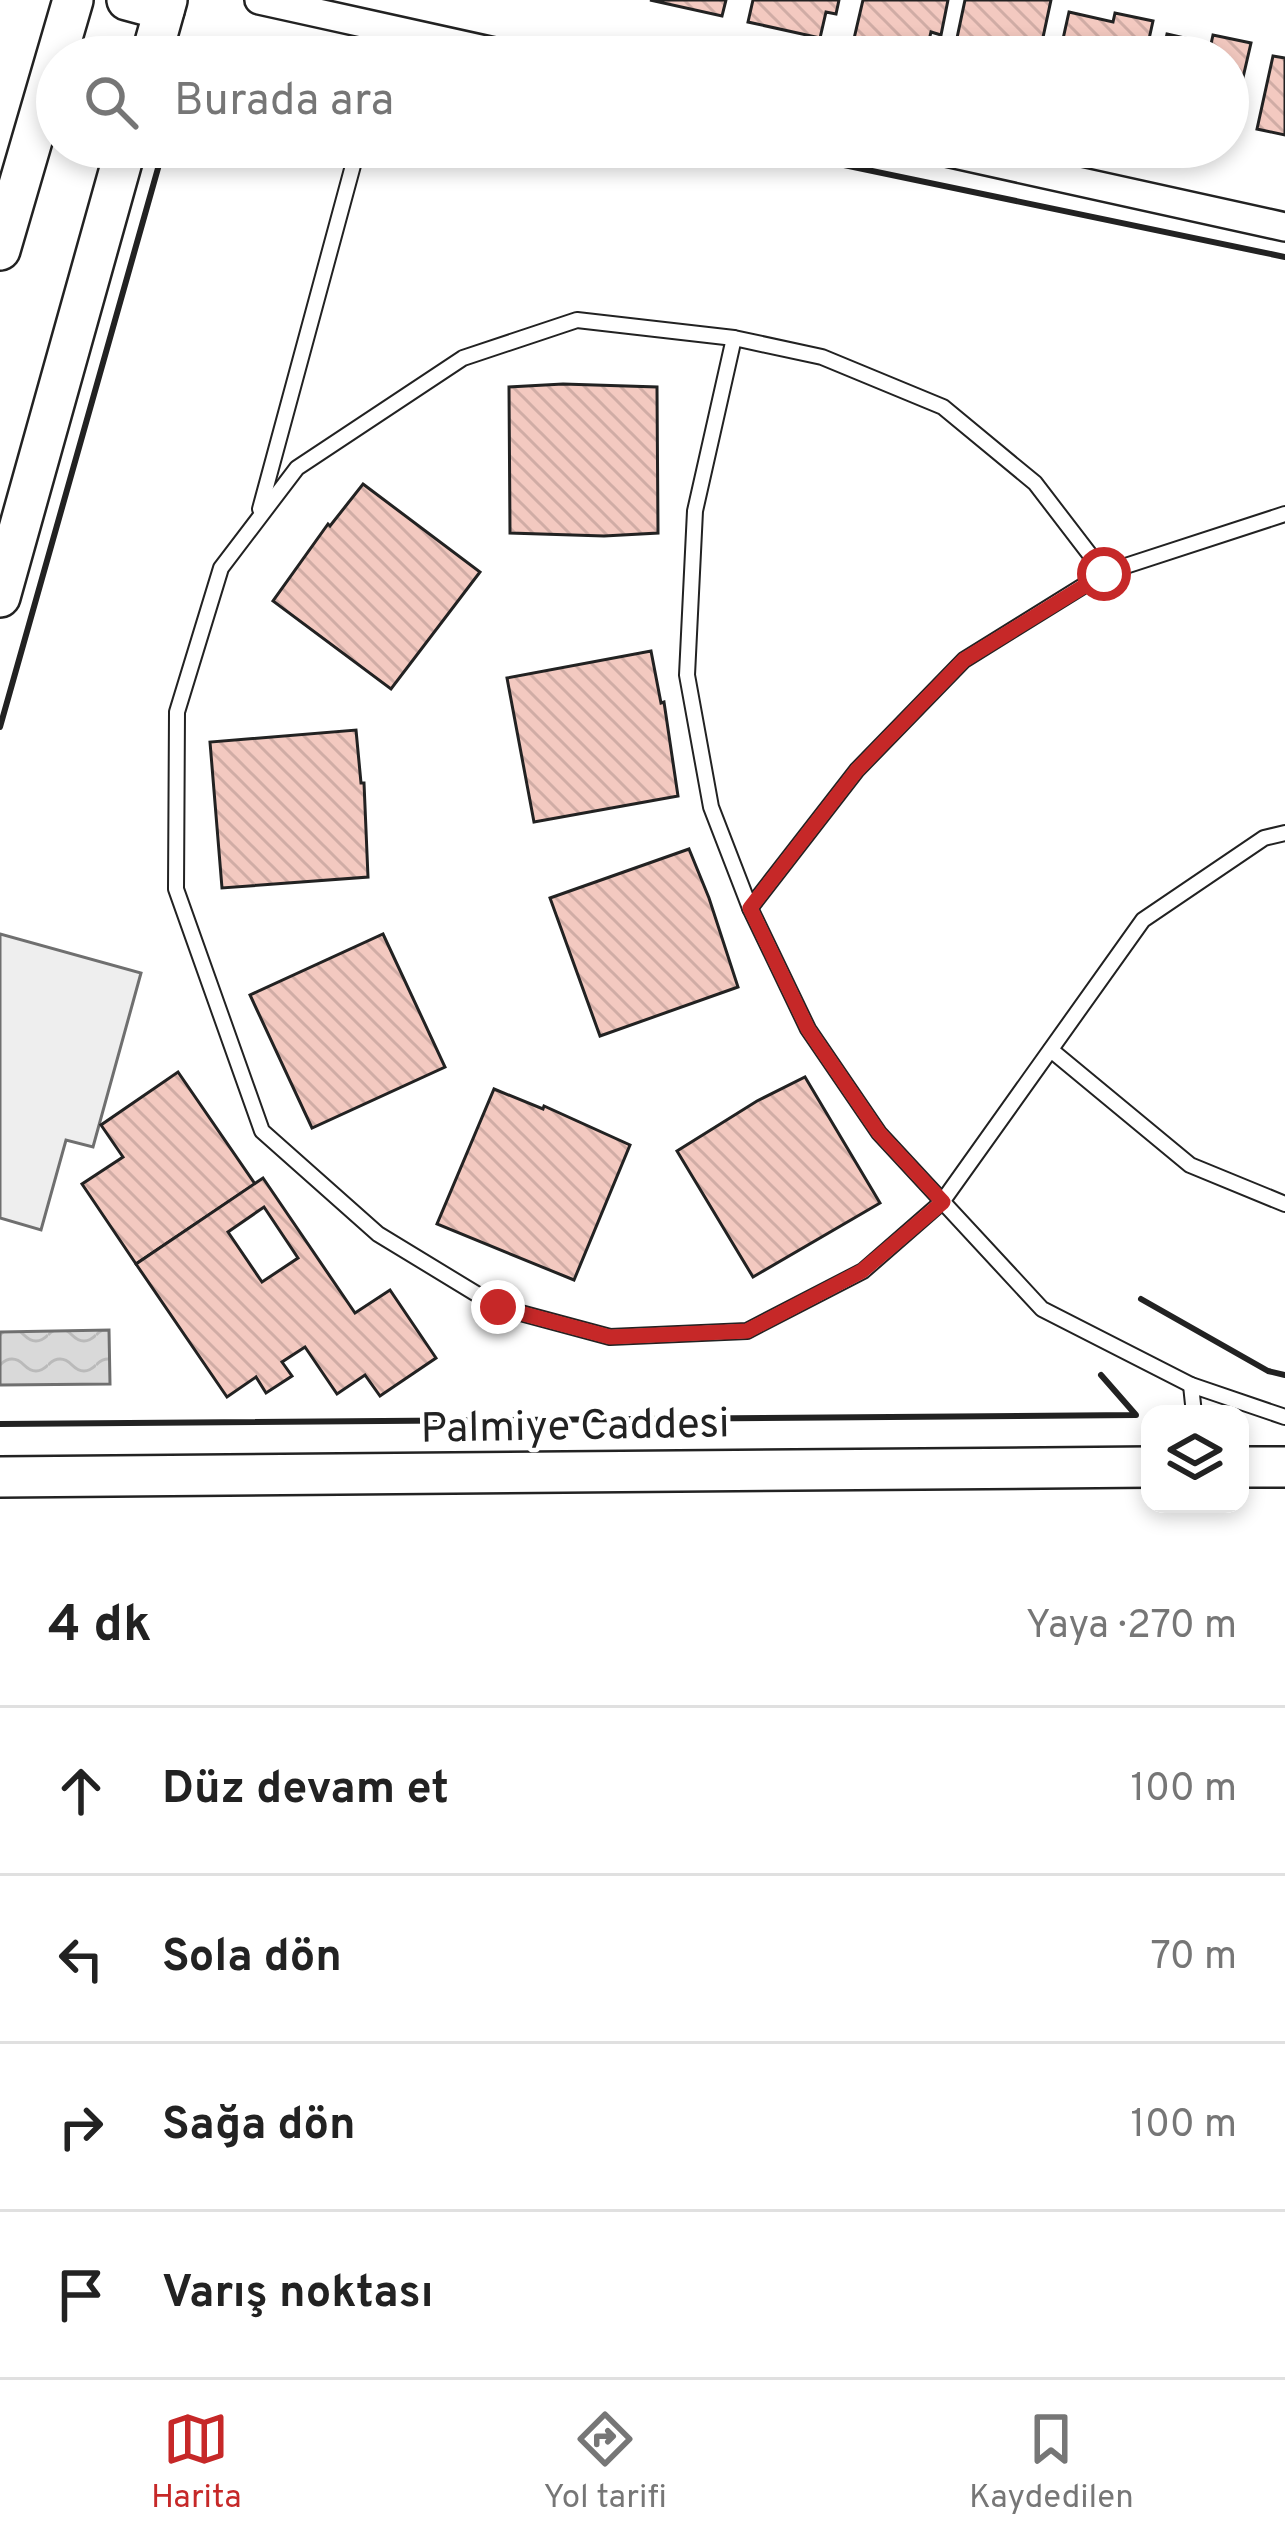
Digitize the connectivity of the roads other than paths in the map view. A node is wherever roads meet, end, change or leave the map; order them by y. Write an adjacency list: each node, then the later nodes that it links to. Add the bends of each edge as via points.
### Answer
1 (73, 0): 4 (street)
2 (259, 0): 6 (street)
3 (153, 3): 5 (street)
4 (62, 36)
5 (152, 36)
6 (422, 36)
7 (36, 127): 12 (street)
8 (120, 168): 17 (street)
9 (352, 168): 15 (lane)
10 (1018, 168): 11 (street)
11 (1285, 227)
12 (0, 250)
13 (734, 338): 15 (lane, via 577,320 463,358 297,468); 16 (lane, via 821,357 944,407 1035,483); 19 (lane, via 695,511 687,674 711,808)
14 (1285, 514): 16 (lane)
15 (257, 520): 21 (lane, via 221,568 177,712 176,889 262,1131 378,1234 498,1307 610,1337 747,1331 862,1271)
16 (1104, 574): 19 (lane, via 964,660 857,770)
17 (0, 597)
18 (1285, 833): 20 (lane, via 1264,838 1143,920)
19 (750, 908): 21 (lane, via 808,1029 879,1133)
20 (1051, 1050): 21 (lane); 22 (lane, via 1190,1165)
21 (943, 1202): 23 (lane, via 1042,1309)
22 (1285, 1204)
23 (1191, 1385): 24 (lane); 25 (lane)
24 (1194, 1405)
25 (1285, 1417)
26 (1141, 1467): 29 (street, Palmiye Caddesi)
27 (1249, 1467): 28 (street)
28 (1285, 1467)
29 (0, 1477)

